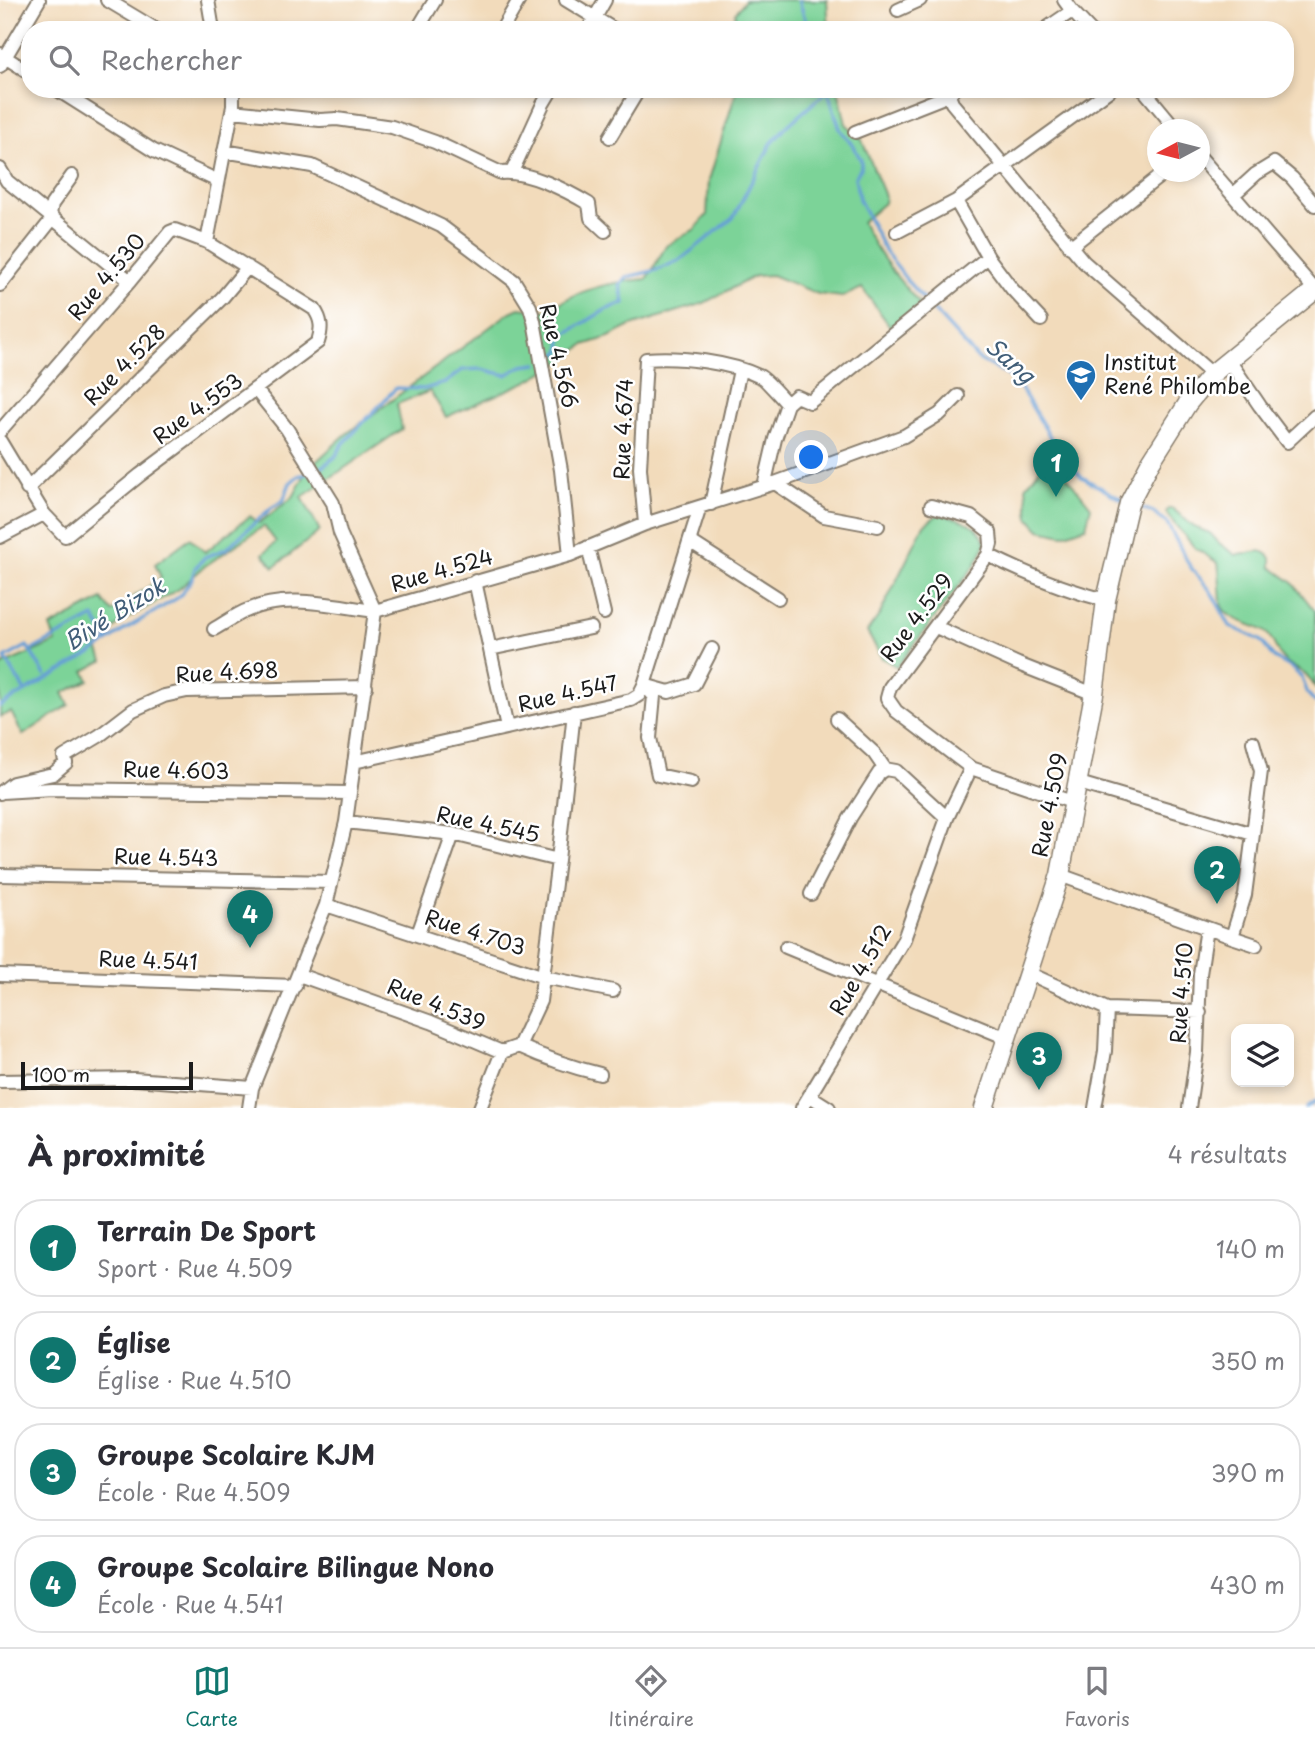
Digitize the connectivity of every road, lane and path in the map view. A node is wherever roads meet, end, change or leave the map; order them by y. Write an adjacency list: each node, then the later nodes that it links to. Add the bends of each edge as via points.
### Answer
1 (39, 0): 12 (street)
2 (107, 0): 13 (street)
3 (208, 0): 14 (street)
4 (435, 0): 15 (street)
5 (519, 0): 16 (street)
6 (566, 0): 17 (street)
7 (605, 0): 18 (street)
8 (920, 0): 10 (street)
9 (1064, 0): 11 (street)
10 (898, 10)
11 (1072, 11): 19 (street); 20 (street)
12 (26, 21)
13 (142, 21)
14 (212, 21)
15 (423, 21)
16 (508, 21)
17 (589, 21)
18 (594, 21)
19 (1057, 21)
20 (1081, 21)
21 (21, 29): 22 (street)
22 (2, 59): 23 (street)
23 (21, 68)
24 (70, 98): 42 (street, via 154,151)
25 (233, 98): 32 (street)
26 (546, 98): 40 (street)
27 (633, 98): 35 (street)
28 (937, 98): 34 (street)
29 (952, 98): 37 (street)
30 (1099, 98): 37 (street)
31 (1150, 98): 33 (street)
32 (232, 111): 36 (street); 40 (street, via 392,127 501,173)
33 (1168, 119)
34 (855, 132)
35 (610, 136)
36 (224, 151): 42 (street); 77 (street, Rue 4.566, via 297,162 333,175 441,226 514,281 534,321 561,470)
37 (1006, 167): 45 (street); 51 (street)
38 (0, 169): 47 (street, via 7,181)
39 (1210, 169): 44 (street)
40 (512, 172): 48 (street, via 552,184 589,204 591,218)
41 (72, 176): 47 (street, via 52,204)
42 (214, 180): 50 (street)
43 (1152, 182): 51 (street)
44 (1233, 195): 46 (street, via 1274,163); 56 (street)
45 (956, 201): 49 (street); 52 (street)
46 (1315, 205)
47 (53, 218): 54 (street); 55 (street)
48 (605, 230)
49 (897, 232)
50 (207, 242): 53 (street, Rue 4.553); 54 (street, Rue 4.530, via 172,230)
51 (1070, 247): 60 (street)
52 (988, 257): 57 (street); 63 (street, via 810,401 796,396)
53 (248, 267): 61 (street, Rue 4.553, via 321,318 317,342); 68 (street, Rue 4.528)
54 (130, 281): 65 (street, Rue 4.530)
55 (0, 285)
56 (1315, 290): 58 (street, Rue 4.509)
57 (1041, 320)
58 (1228, 359): 60 (street, Rue 4.509); 64 (street, via 1287,442)
59 (740, 370): 63 (street, Rue 4.674, via 764,378); 69 (street, Rue 4.547); 72 (street, Rue 4.674, via 698,359 646,359 640,468)
60 (1212, 374): 81 (street, Rue 4.509, via 1188,403 1129,503)
61 (256, 390): 71 (street, Rue 4.553, via 67,535 61,535); 82 (street, via 287,429 333,503 340,533)
62 (958, 396): 67 (street, Rue 4.524, via 910,434)
63 (787, 404): 67 (street, via 765,482)
64 (1315, 416)
65 (0, 431)
66 (0, 442): 68 (street, Rue 4.553)
67 (775, 483): 69 (street, Rue 4.524); 73 (street, via 824,516)
68 (27, 489): 71 (street, Rue 4.553)
69 (706, 506): 72 (street, Rue 4.524); 75 (street, Rue 4.547)
70 (930, 506): 78 (street, via 971,517 989,532)
71 (44, 514): 74 (street)
72 (645, 524): 76 (street, Rue 4.524)
73 (877, 526)
74 (0, 537)
75 (691, 542): 80 (street); 89 (street, Rue 4.547)
76 (588, 547): 77 (street, Rue 4.524); 83 (street)
77 (570, 555): 79 (street, Rue 4.524)
78 (988, 555): 81 (street, via 1058,587); 84 (street, Rue 4.529)
79 (475, 581): 82 (street, Rue 4.524); 87 (street)
80 (778, 598)
81 (1106, 600): 91 (street, Rue 4.509)
82 (374, 611): 86 (street, via 296,601 270,603); 90 (street, Rue 4.524)
83 (604, 612)
84 (936, 627): 91 (street); 97 (street, Rue 4.529, via 890,687 887,698 896,711)
85 (591, 628): 87 (street)
86 (215, 629)
87 (490, 649): 94 (street)
88 (712, 649): 89 (street, via 694,684 669,692)
89 (644, 685): 92 (street, Rue 4.547, via 631,700); 99 (street, via 654,695 650,738 658,775)
90 (366, 687): 96 (street, Rue 4.524); 101 (street, Rue 4.698, via 187,691 164,696 133,710 64,757 66,763 52,774 13,783)
91 (1094, 694): 100 (street, Rue 4.509)
92 (574, 712): 94 (street, Rue 4.547); 108 (street, Rue 4.545)
93 (838, 719): 98 (street)
94 (507, 728): 96 (street, Rue 4.547)
95 (1252, 742): 107 (street, via 1261,771)
96 (354, 762): 102 (street, Rue 4.524)
97 (971, 768): 103 (street, Rue 4.529); 104 (street, Rue 4.512)
98 (885, 769): 104 (street, via 896,771); 112 (street, via 850,818)
99 (691, 782)
100 (1079, 783): 103 (street, Rue 4.509); 107 (street)
101 (1, 792): 102 (street, Rue 4.603)
102 (349, 793): 105 (street, Rue 4.524)
103 (1075, 803): 110 (street, Rue 4.509)
104 (947, 818): 123 (street, Rue 4.512, via 904,939)
105 (346, 822): 106 (street, Rue 4.545); 111 (street, Rue 4.524)
106 (453, 834): 108 (street, Rue 4.545); 115 (street)
107 (1253, 834): 116 (street, via 1245,895)
108 (558, 860): 121 (street)
109 (0, 875): 111 (street, Rue 4.543)
110 (1060, 875): 114 (street); 119 (street, Rue 4.509)
111 (331, 882): 113 (street, Rue 4.524)
112 (811, 894)
113 (326, 905): 115 (street, Rue 4.703); 122 (street, Rue 4.524)
114 (1207, 928): 116 (street, Rue 4.510); 126 (street, Rue 4.510)
115 (418, 934): 121 (street, Rue 4.703)
116 (1232, 937): 117 (street, Rue 4.510)
117 (1256, 945)
118 (786, 947): 123 (street)
119 (1028, 973): 125 (street); 127 (street, Rue 4.509)
120 (0, 975): 122 (street, Rue 4.541)
121 (544, 976): 124 (street, Rue 4.703); 128 (street, via 540,1001)
122 (297, 980): 129 (street, Rue 4.539, via 432,1022); 132 (street, Rue 4.524)
123 (876, 984): 127 (street); 133 (street, Rue 4.512)
124 (613, 990)
125 (1107, 1009): 126 (street); 139 (street)
126 (1200, 1012): 140 (street, Rue 4.510)
127 (1007, 1038): 138 (street, Rue 4.509)
128 (519, 1046): 129 (street); 130 (street, via 563,1065)
129 (502, 1052): 135 (street, Rue 4.539)
130 (600, 1074)
131 (0, 1081): 132 (street, via 134,1079)
132 (252, 1088): 134 (street, Rue 4.524)
133 (810, 1096): 136 (street, Rue 4.512); 137 (street)
134 (249, 1108)
135 (480, 1108)
136 (802, 1108)
137 (829, 1108)
138 (985, 1108)
139 (1095, 1108)
140 (1189, 1108)

